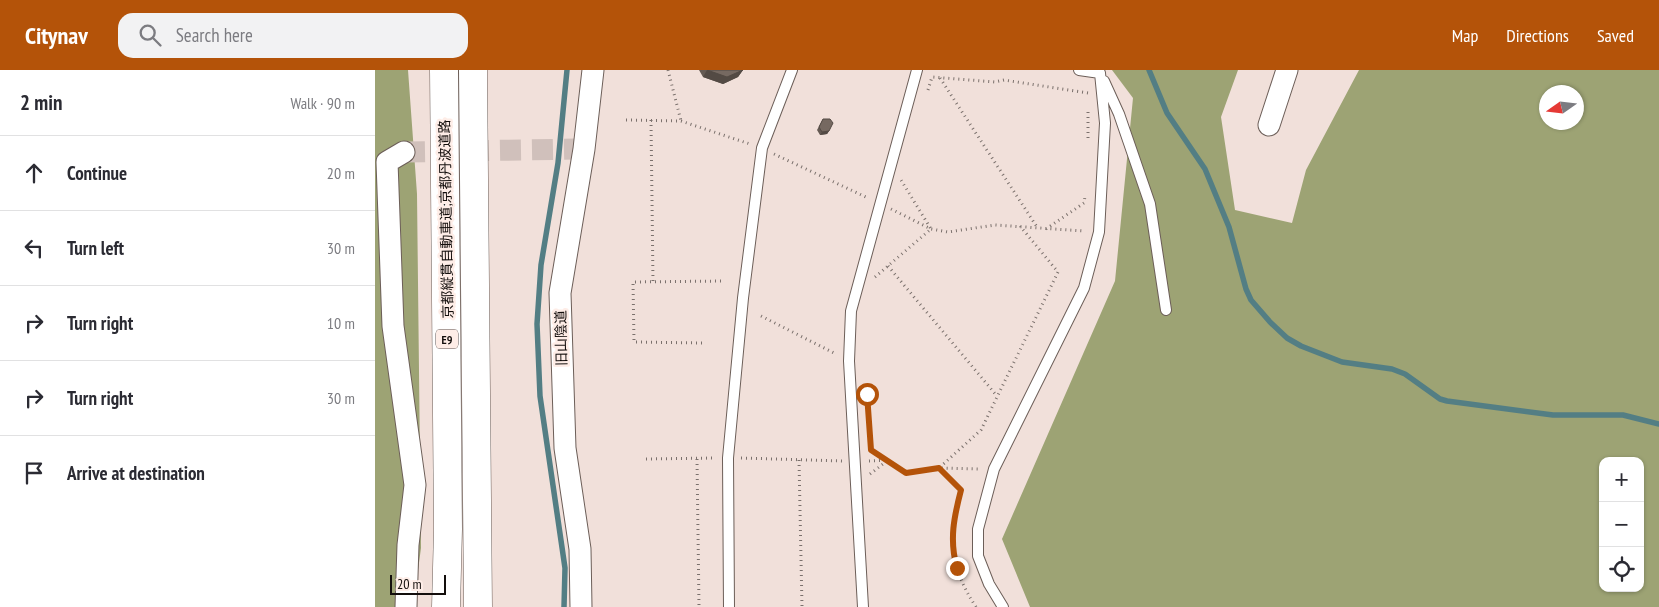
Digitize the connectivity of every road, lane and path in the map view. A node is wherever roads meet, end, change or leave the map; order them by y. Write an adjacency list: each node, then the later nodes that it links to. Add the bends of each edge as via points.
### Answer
1 (444, 70): 48 (highway, 京都縦貫自動車道;京都丹波道路 / E9)
2 (473, 70): 49 (highway, 京都縦貫自動車道;京都丹波道路 / E9)
3 (593, 70): 50 (street, 旧山陰道, via 560,293 565,448 580,549)
4 (669, 70): 16 (path)
5 (791, 70): 19 (lane)
6 (917, 70): 23 (lane)
7 (1079, 70): 9 (lane)
8 (1287, 70): 17 (street)
9 (1099, 72): 28 (lane, via 1105,123); 33 (lane, via 1119,114 1149,204)
10 (940, 78): 11 (path, via 932,77); 12 (path, via 1003,80 1087,91); 25 (path)
11 (927, 96)
12 (1088, 101)
13 (1088, 111): 18 (path)
14 (626, 120): 15 (path)
15 (651, 120): 16 (path); 32 (path)
16 (681, 121): 19 (path)
17 (1269, 125)
18 (1088, 140)
19 (762, 148): 23 (path); 39 (lane, via 743,298)
20 (404, 152): 47 (street, via 387,162 387,200 393,326 415,485 408,545)
21 (904, 170): 27 (path, via 901,180)
22 (1085, 194): 26 (path, via 1084,203)
23 (880, 204): 27 (path); 36 (lane, via 851,311)
24 (1020, 226): 25 (path); 27 (path, via 995,225 948,232); 38 (path, via 1058,272)
25 (1037, 228): 26 (path)
26 (1046, 228): 28 (path)
27 (931, 229): 29 (path)
28 (1099, 232): 46 (lane, via 1084,288)
29 (888, 266): 30 (path); 38 (path)
30 (873, 278)
31 (724, 281): 32 (path)
32 (653, 282): 35 (path, via 633,282 634,342)
33 (1166, 310)
34 (761, 316): 36 (path)
35 (703, 343)
36 (849, 361): 44 (lane)
37 (867, 394): 43 (path, via 871,450)
38 (997, 396): 45 (path, via 981,430)
39 (728, 458): 41 (path); 42 (path); 52 (lane)
40 (646, 459): 41 (path)
41 (697, 459): 51 (path)
42 (799, 460): 44 (path); 53 (path)
43 (887, 460): 44 (path); 45 (path, via 906,473)
44 (856, 461): 54 (lane)
45 (939, 468): 46 (path); 55 (path, via 961,490 953,523 952,549 962,586)
46 (994, 469): 56 (lane, via 977,529 978,556)
47 (406, 607)
48 (446, 607)
49 (478, 607)
50 (581, 607)
51 (699, 607)
52 (729, 607)
53 (802, 607)
54 (863, 607)
55 (976, 607)
56 (1003, 607)

